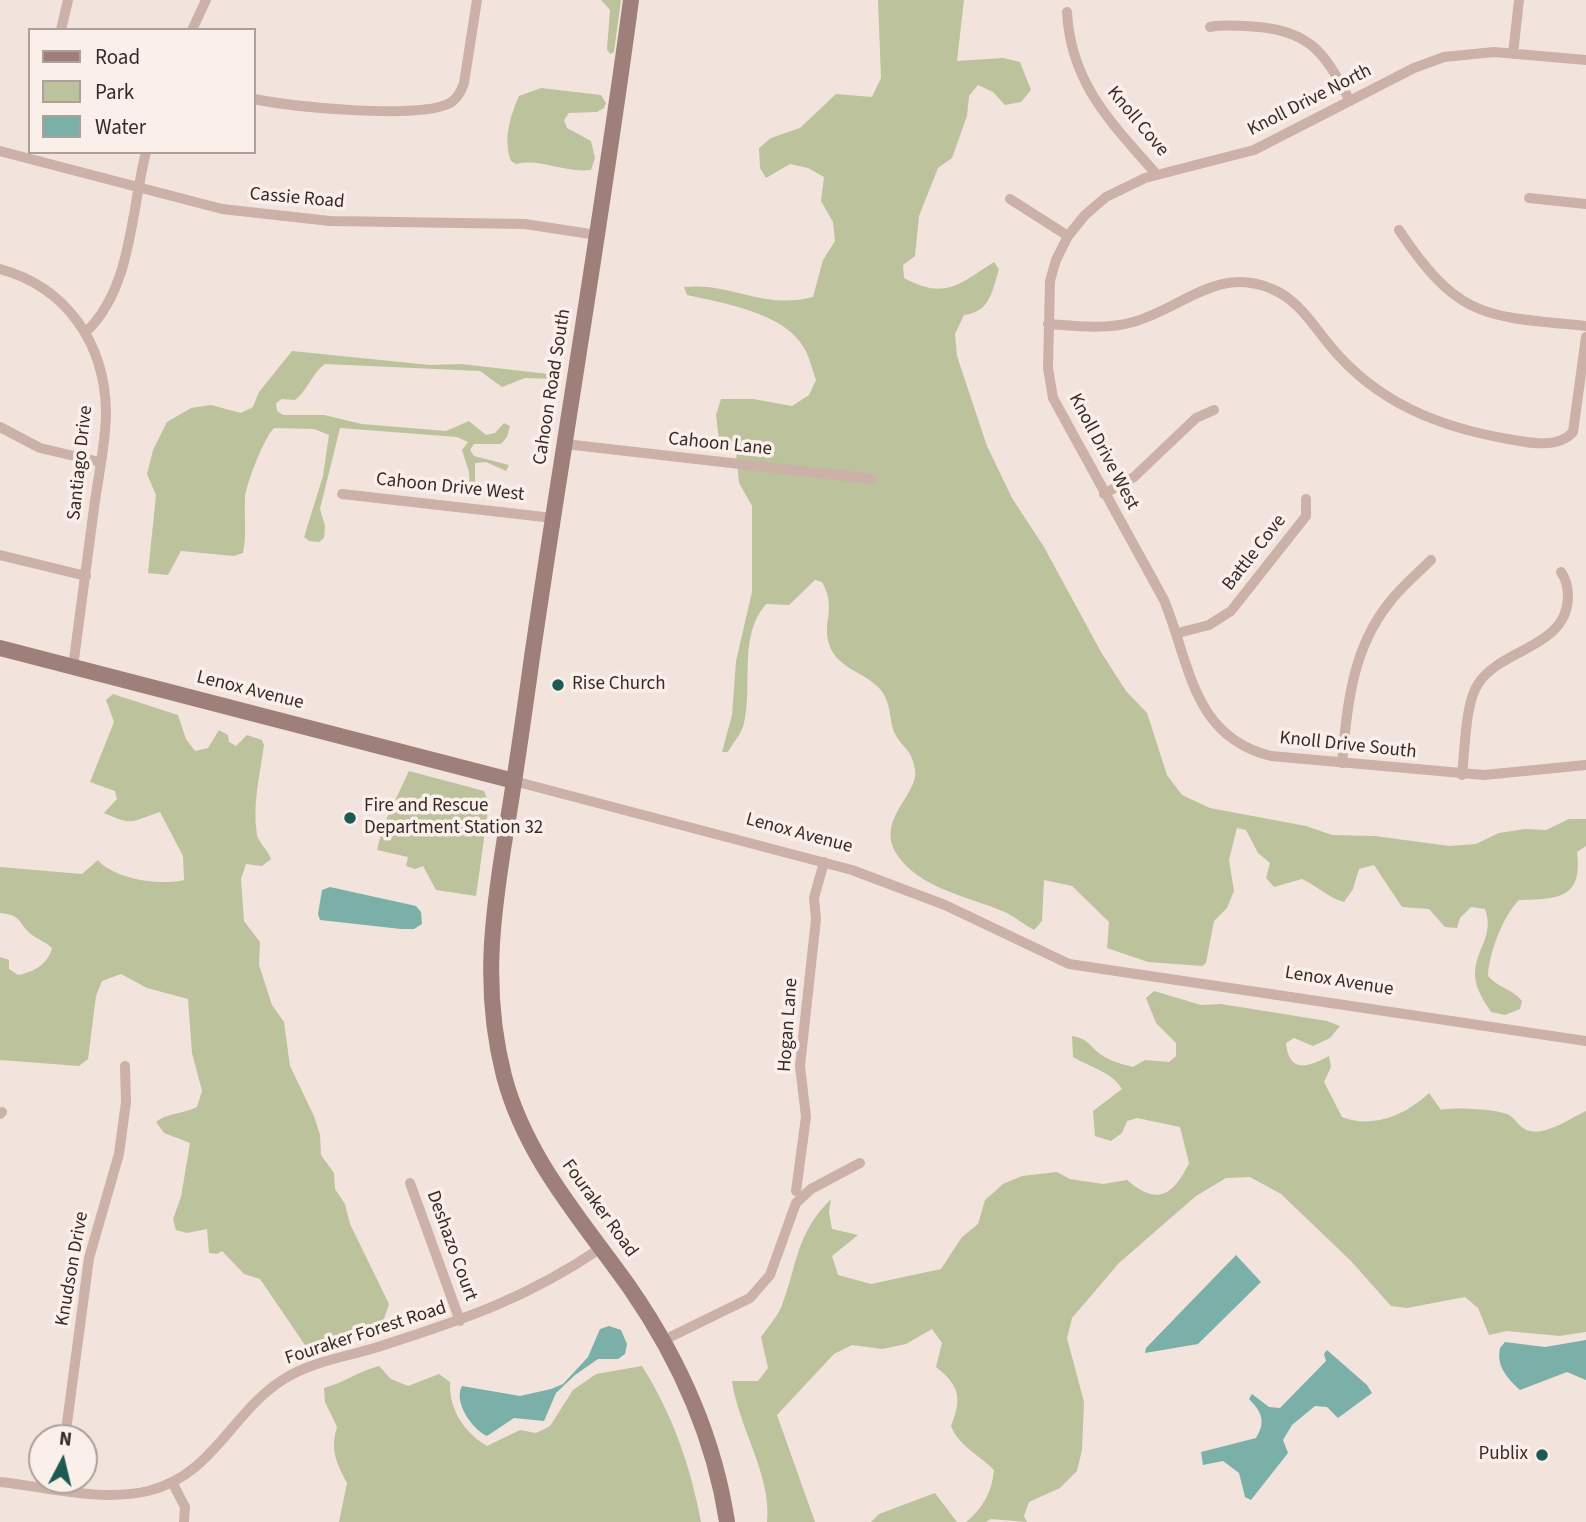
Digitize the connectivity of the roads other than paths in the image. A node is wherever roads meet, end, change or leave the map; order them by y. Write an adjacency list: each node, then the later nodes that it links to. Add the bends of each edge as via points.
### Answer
1 (68, 0): 8 (street)
2 (206, 0): 9 (street)
3 (477, 0): 12 (street, via 464,83 450,103 352,110)
4 (631, 0): 24 (main road, Cahoon Road South)
5 (1519, 0): 10 (street)
6 (1067, 12): 18 (street, Knoll Cove, via 1068,32 1094,102)
7 (1210, 27): 13 (street, via 1227,24 1295,34 1324,58)
8 (61, 28)
9 (193, 28)
10 (1513, 54): 11 (street, Knoll Drive North); 13 (street, Knoll Drive North, via 1444,57)
11 (1586, 61)
12 (256, 99)
13 (1350, 101): 18 (street, Knoll Drive North, via 1254,150)
14 (0, 151): 15 (street, Cassie Road)
15 (28, 154)
16 (29, 154): 19 (street, Cassie Road)
17 (145, 154): 19 (street)
18 (1157, 175): 25 (street, Knoll Drive North, via 1106,197)
19 (137, 187): 24 (street, Cassie Road, via 222,209 282,217 525,224); 29 (street, via 119,282 106,311)
20 (1529, 198): 22 (street)
21 (1010, 199): 25 (street)
22 (1586, 204)
23 (1399, 230): 28 (street, via 1431,275 1466,304 1493,314)
24 (597, 235): 33 (main road, Cahoon Road South)
25 (1068, 236): 27 (street, Knoll Drive West, via 1050,281)
26 (0, 269): 29 (street, Santiago Drive, via 50,292)
27 (1048, 324): 30 (street, via 1129,323 1153,316 1207,287 1255,283 1297,304 1347,365 1395,402 1468,432 1539,442 1561,442 1573,432); 37 (street, Knoll Drive West, via 1053,398)
28 (1586, 326)
29 (86, 332): 34 (street, Santiago Drive, via 100,368 106,402)
30 (1586, 337)
31 (1214, 410): 37 (street, via 1196,418 1134,477)
32 (0, 427): 34 (street, via 40,448)
33 (565, 444): 35 (street, Cahoon Lane); 39 (main road, Cahoon Road South)
34 (100, 461): 43 (street, Santiago Drive)
35 (871, 479)
36 (342, 494): 39 (street, Cahoon Drive West)
37 (1104, 494): 44 (street, Knoll Drive West, via 1164,600)
38 (1306, 499): 44 (street, Battle Cove, via 1306,516 1231,611 1209,625)
39 (553, 518): 50 (main road, Cahoon Road South)
40 (0, 555): 43 (street)
41 (1431, 560): 47 (street, via 1389,602 1366,640 1347,706)
42 (1561, 572): 49 (street, via 1568,600 1559,625 1484,676 1472,695)
43 (86, 576): 46 (street, Santiago Drive)
44 (1178, 634): 47 (street, Knoll Drive South, via 1193,688 1222,731 1264,755)
45 (0, 648): 46 (main road, Lenox Avenue)
46 (73, 667): 50 (main road, Lenox Avenue)
47 (1342, 763): 49 (street, Knoll Drive South)
48 (1586, 765): 49 (street, Knoll Drive South)
49 (1462, 775)
50 (513, 781): 51 (street, Lenox Avenue); 57 (main road, Fouraker Road, via 490,943 496,1038 505,1078 528,1138 558,1192)
51 (824, 862): 52 (street, Lenox Avenue, via 910,890 1069,964); 56 (street, Hogan Lane, via 814,898 816,919 800,1066 806,1117)
52 (1586, 1041)
53 (125, 1066): 60 (street, Knudson Drive, via 119,1154 89,1258)
54 (860, 1163): 59 (street, via 811,1189 796,1203 770,1275 750,1298)
55 (410, 1183): 58 (street, Deshazo Court)
56 (796, 1191)
57 (601, 1248): 58 (street, Fouraker Forest Road, via 517,1299); 59 (main road, Fouraker Road)
58 (460, 1321): 62 (street, Fouraker Forest Road, via 285,1378 258,1399 193,1472)
59 (664, 1340): 66 (main road, Fouraker Road, via 699,1416 720,1478)
60 (67, 1424)
61 (0, 1482): 63 (street, Fouraker Forest Road)
62 (172, 1482): 64 (street, Fouraker Forest Road, via 148,1491); 65 (street, via 185,1507)
63 (28, 1483)
64 (98, 1492)
65 (184, 1522)
66 (727, 1522)

